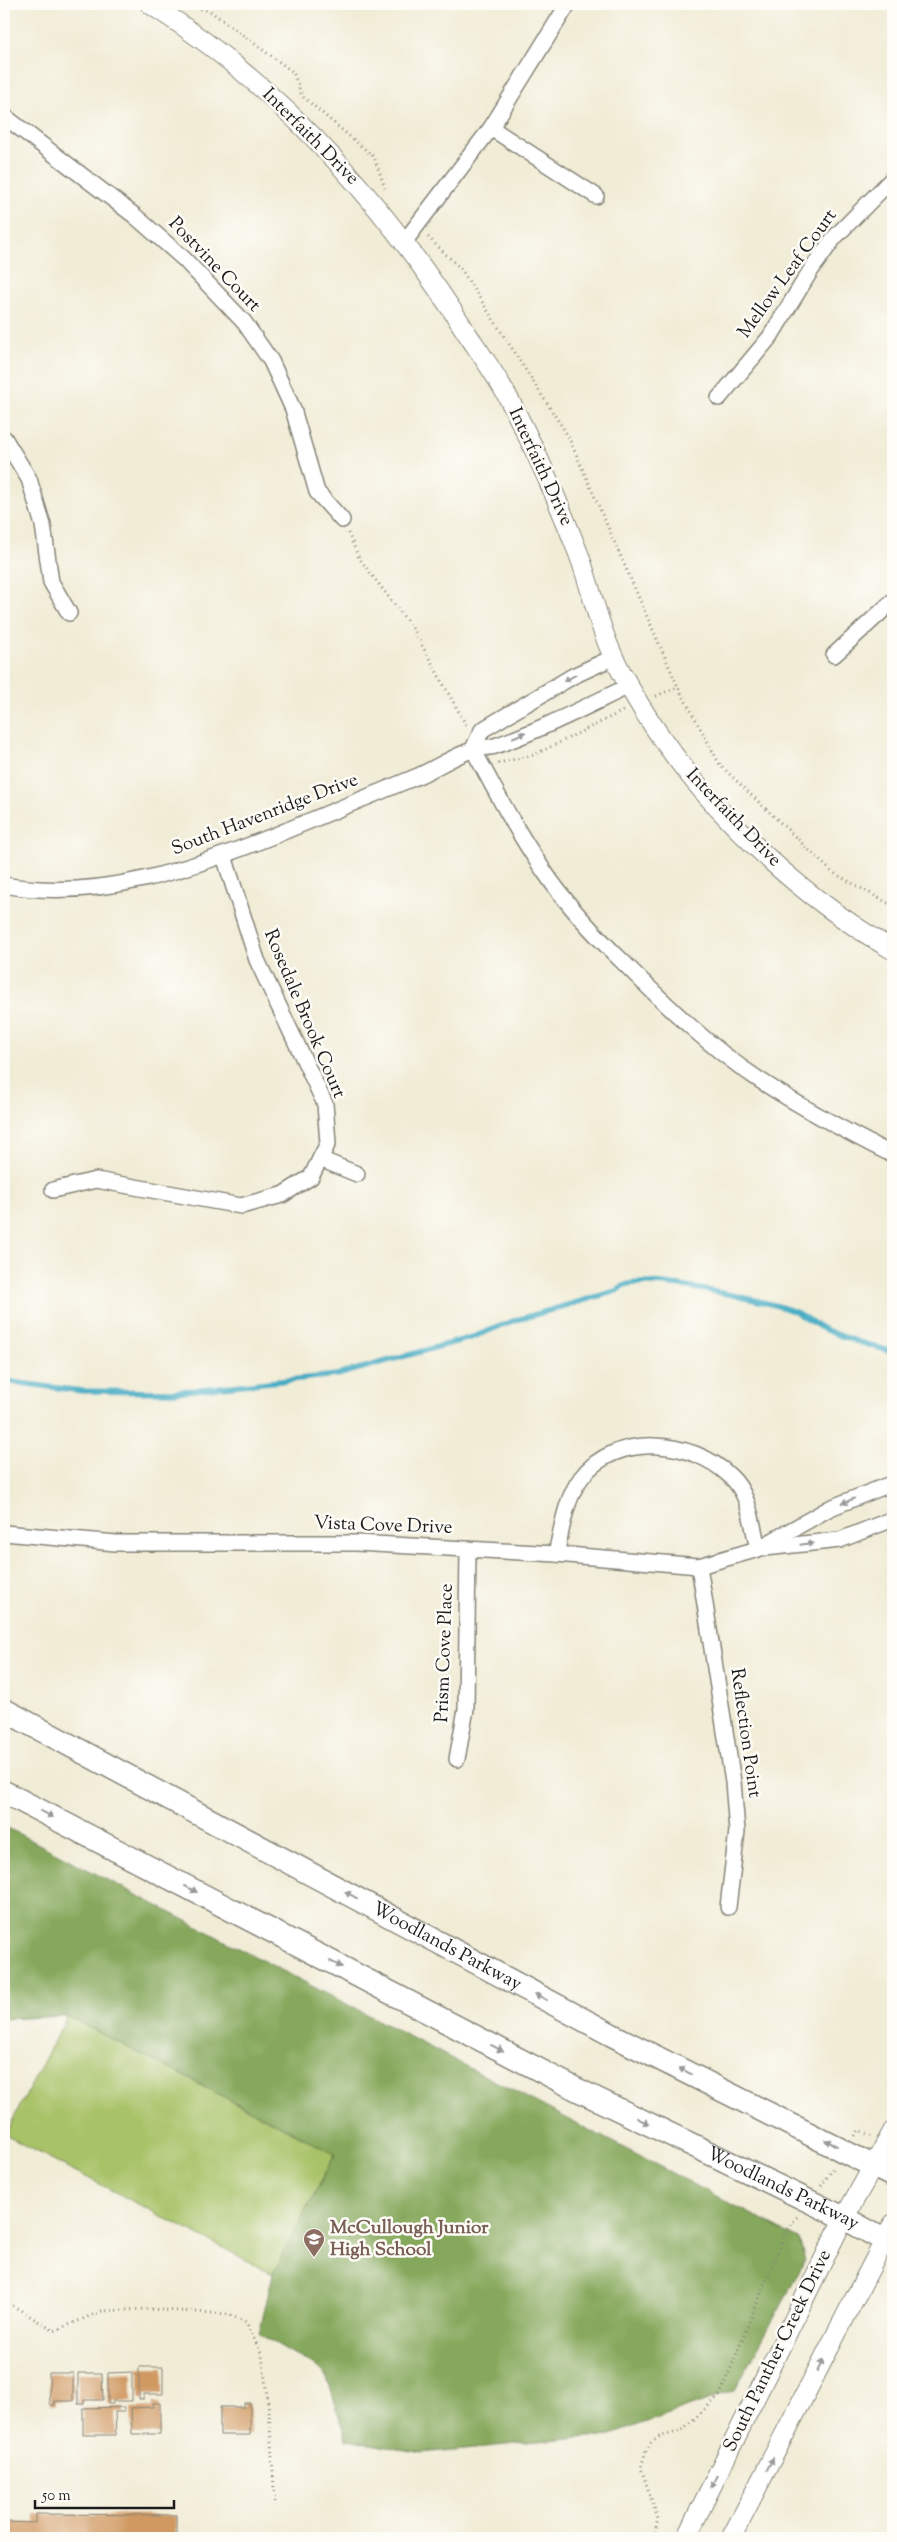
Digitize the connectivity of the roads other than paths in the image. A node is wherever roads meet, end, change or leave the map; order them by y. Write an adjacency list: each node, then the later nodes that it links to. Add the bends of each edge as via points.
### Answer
1 (150, 4): 7 (street, Interfaith Drive, via 216,51 290,114 339,162)
2 (568, 4): 4 (street)
3 (4, 116): 10 (street, Postvine Court, via 135,216 184,259 244,322 271,361 293,409 317,492)
4 (491, 128): 6 (street); 7 (street)
5 (893, 178): 8 (street, Mellow Leaf Court, via 834,238 770,337)
6 (596, 196)
7 (405, 242): 14 (street, Interfaith Drive, via 437,285 509,398 557,498)
8 (719, 398)
9 (4, 438): 12 (street, via 29,479 43,525 51,582)
10 (342, 520)
11 (893, 601): 13 (street)
12 (69, 613)
13 (834, 655)
14 (614, 657): 15 (street, Interfaith Drive); 16 (street, one-way to 16, via 573,676 482,730)
15 (629, 686): 16 (street, South Havenridge Drive, one-way to 15, via 493,747); 19 (street, Interfaith Drive, via 690,775 736,825 824,906)
16 (473, 749): 17 (street, South Havenridge Drive); 20 (street, via 511,821 547,876 592,932 657,997 757,1078)
17 (224, 856): 18 (street, South Havenridge Drive, via 174,872 96,887 60,891); 21 (street, Rosedale Brook Court, via 257,960 325,1104 328,1143)
18 (4, 886)
19 (893, 950)
20 (893, 1155)
21 (320, 1159): 22 (street); 23 (street, Rosedale Brook Court, via 311,1177 282,1195 241,1206 96,1180)
22 (357, 1174)
23 (53, 1190)
24 (893, 1483): 28 (street, Vista Cove Drive, one-way to 28, via 830,1508)
25 (893, 1519): 28 (street, Vista Cove Drive, one-way to 25, via 840,1540)
26 (4, 1533): 27 (street, Vista Cove Drive, via 116,1543 356,1543)
27 (468, 1549): 29 (street, Vista Cove Drive); 32 (street, Prism Cove Place, via 466,1709)
28 (758, 1549): 29 (street, via 746,1497 731,1476 692,1452 642,1446 620,1450 599,1460 580,1478 567,1505); 30 (street, Vista Cove Drive)
29 (556, 1554): 30 (street, Vista Cove Drive)
30 (699, 1566): 34 (street, Reflection Point, via 733,1782 737,1831)
31 (4, 1710): 36 (main road, Woodlands Parkway, one-way to 31, via 612,2035)
32 (457, 1759)
33 (4, 1792): 37 (main road, Woodlands Parkway, one-way to 37, via 576,2089)
34 (728, 1907)
35 (890, 2138): 36 (street, South Panther Creek Drive)
36 (884, 2171): 37 (street, South Panther Creek Drive)
37 (844, 2218): 38 (main road, Woodlands Parkway); 39 (street, South Panther Creek Drive, one-way to 39)
38 (890, 2236): 40 (street, one-way to 38)
39 (686, 2538)
40 (730, 2538)

